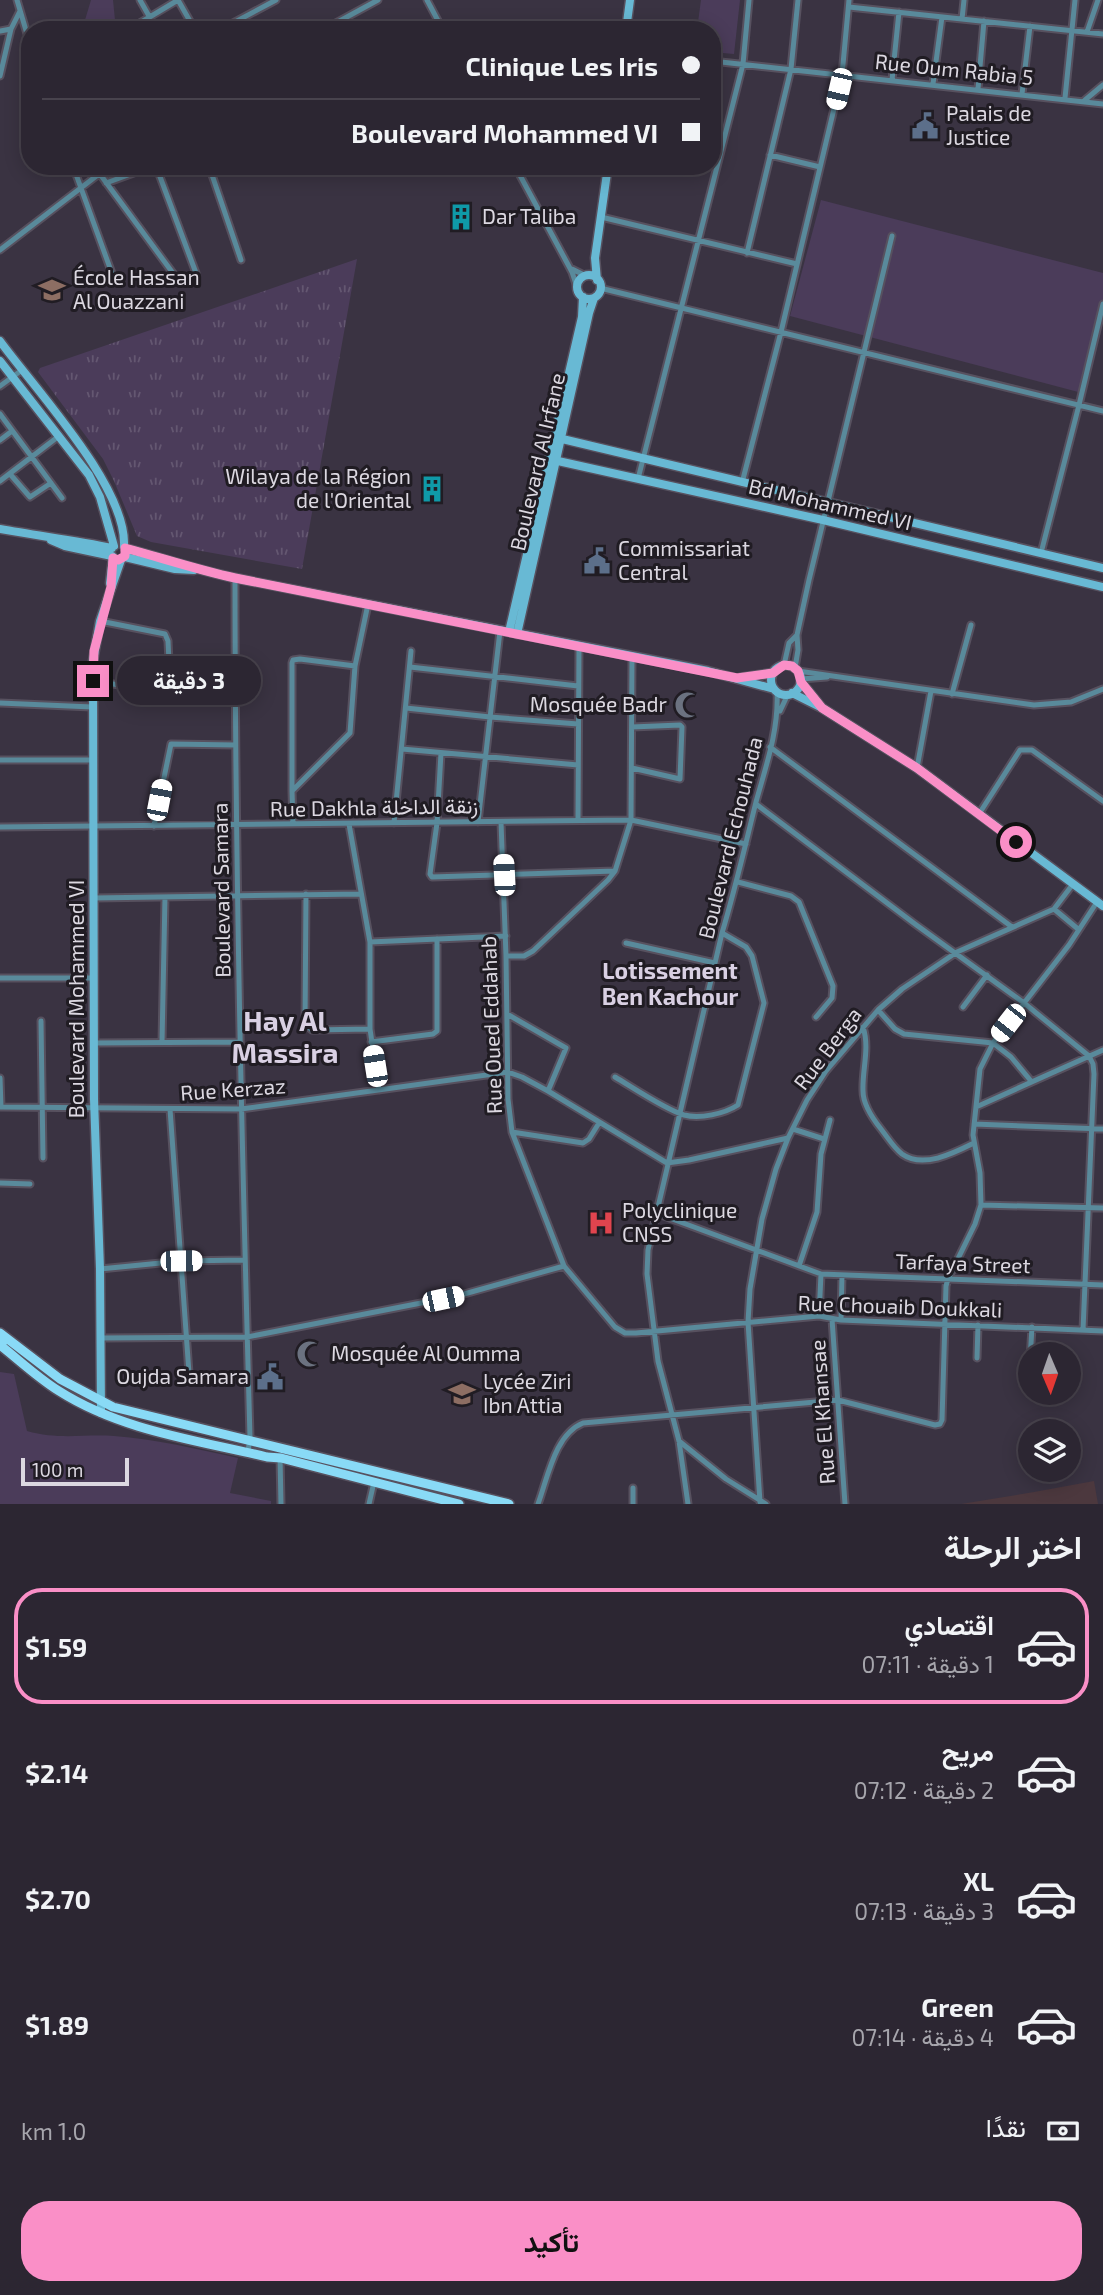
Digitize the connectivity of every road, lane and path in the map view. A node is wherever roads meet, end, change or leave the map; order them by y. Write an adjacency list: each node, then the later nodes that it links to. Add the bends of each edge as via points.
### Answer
1 (17, 0): 15 (street)
2 (140, 0): 17 (street)
3 (178, 0): 17 (street); 22 (street)
4 (276, 0): 23 (street)
5 (378, 0): 13 (street)
6 (427, 0): 25 (street)
7 (630, 0): 26 (street)
8 (749, 0): 35 (street)
9 (799, 0): 36 (street)
10 (964, 0): 19 (street)
11 (1075, 0): 30 (street)
12 (1098, 0): 32 (street)
13 (364, 3): 24 (street)
14 (849, 3): 16 (street); 37 (street)
15 (20, 11): 20 (street); 29 (street)
16 (899, 12): 18 (street); 39 (street)
17 (149, 16): 21 (street)
18 (942, 17): 19 (street); 40 (street)
19 (962, 19): 27 (street)
20 (23, 21)
21 (142, 21)
22 (190, 21)
23 (237, 21)
24 (337, 21)
25 (438, 21)
26 (627, 21)
27 (984, 21): 28 (street); 42 (street)
28 (1030, 26): 30 (street); 43 (street)
29 (11, 29): 31 (street); 38 (street)
30 (1072, 31): 32 (street); 44 (street)
31 (0, 32)
32 (1087, 33): 33 (street)
33 (1103, 34)
34 (721, 62): 35 (street, Rue Oum Rabia 5)
35 (743, 64): 36 (street, Rue Oum Rabia 5); 47 (street)
36 (791, 69): 37 (street, Rue Oum Rabia 5); 48 (street)
37 (842, 75): 39 (street, Rue Oum Rabia 5); 49 (street)
38 (0, 76)
39 (892, 80): 40 (street, Rue Oum Rabia 5)
40 (933, 84): 42 (street, Rue Oum Rabia 5)
41 (1103, 85): 45 (street)
42 (978, 89): 43 (street, Rue Oum Rabia 5)
43 (1022, 94): 44 (street, Rue Oum Rabia 5)
44 (1065, 98): 45 (street, Rue Oum Rabia 5)
45 (1085, 100): 46 (street, Rue Oum Rabia 5)
46 (1103, 104)
47 (721, 149)
48 (770, 155): 49 (street); 65 (street)
49 (820, 167): 68 (street)
50 (76, 175): 60 (street)
51 (98, 175): 60 (street)
52 (100, 175): 59 (street)
53 (129, 175): 59 (street)
54 (158, 175): 59 (street, via 195,277 178,281)
55 (212, 175): 67 (street)
56 (520, 175): 69 (street)
57 (607, 175): 61 (street)
58 (714, 175): 63 (street)
59 (106, 183)
60 (81, 188): 64 (street); 71 (street)
61 (601, 217): 63 (street); 66 (street)
62 (892, 236): 80 (street)
63 (697, 241): 65 (street); 77 (street)
64 (0, 250)
65 (747, 253): 68 (street)
66 (596, 258): 70 (street); 72 (street)
67 (241, 260)
68 (797, 264): 78 (street)
69 (570, 267): 70 (street); 73 (street)
70 (587, 276): 72 (street); 73 (street)
71 (114, 279)
72 (599, 284): 75 (street); 77 (street)
73 (577, 287): 74 (street)
74 (583, 297): 75 (street); 90 (street, Boulevard Al Irfane)
75 (594, 298): 90 (street, Boulevard Al Irfane)
76 (1103, 304): 85 (street)
77 (681, 307): 78 (street); 93 (street)
78 (781, 332): 80 (street); 99 (street)
79 (0, 341): 82 (street, Boulevard Mohammed VI)
80 (863, 352): 85 (street); 101 (street)
81 (0, 361): 83 (street, Boulevard Mohammed VI)
82 (22, 370): 83 (street); 104 (street, Boulevard Mohammed VI, via 98,470 123,535)
83 (12, 377): 84 (street); 89 (street, Boulevard Mohammed VI)
84 (0, 386)
85 (1079, 405): 86 (street); 105 (street)
86 (1103, 411)
87 (0, 414): 88 (street)
88 (12, 431): 91 (street); 92 (street)
89 (59, 436): 92 (street); 104 (street, Boulevard Mohammed VI, via 97,490)
90 (558, 438): 93 (street, Bd Mohammed VI); 94 (street, Boulevard Al Irfane)
91 (0, 440)
92 (32, 457): 95 (street); 98 (street)
93 (643, 459): 96 (street); 99 (street, Bd Mohammed VI)
94 (553, 460): 96 (street, Bd Mohammed VI); 112 (street, Boulevard Al Irfane)
95 (10, 474): 97 (street); 98 (street, via 30,497)
96 (638, 479): 102 (street, Bd Mohammed VI)
97 (0, 481)
98 (51, 483): 100 (street)
99 (742, 483): 101 (street, Bd Mohammed VI)
100 (62, 498)
101 (827, 502): 102 (street); 105 (street, Bd Mohammed VI)
102 (823, 520): 108 (street, Bd Mohammed VI); 113 (street)
103 (0, 529): 104 (street, via 65,546)
104 (118, 552): 107 (street, via 175,569); 110 (street, Boulevard Mohammed VI)
105 (1041, 553): 106 (street, Bd Mohammed VI)
106 (1103, 568)
107 (235, 578): 109 (street); 139 (street, Boulevard Samara)
108 (1103, 587)
109 (368, 604): 112 (street); 118 (street)
110 (100, 621): 124 (street, Boulevard Mohammed VI); 124 (street, via 165,634 170,683 165,689 153,690)
111 (971, 625): 130 (street)
112 (509, 632): 114 (street); 122 (street)
113 (797, 635): 117 (street, via 788,646); 121 (street)
114 (579, 647): 116 (street); 125 (street)
115 (411, 651): 119 (street)
116 (632, 657): 123 (street); 138 (street)
117 (784, 665): 120 (street); 121 (street)
118 (355, 666): 149 (street, via 350,733); 149 (street, via 293,660)
119 (410, 667): 122 (street); 133 (street)
120 (773, 673): 123 (street); 127 (street, via 771,682)
121 (799, 675): 128 (street); 129 (street, via 798,688); 134 (street)
122 (495, 677): 125 (street); 136 (street)
123 (737, 678): 127 (street)
124 (93, 681): 132 (street, Boulevard Mohammed VI)
125 (578, 686): 137 (street)
126 (1103, 689): 130 (street, via 1053,705)
127 (776, 690): 129 (street); 135 (street, Boulevard Echouhada)
128 (931, 691): 130 (street); 148 (street)
129 (790, 694): 134 (street); 135 (street, Boulevard Echouhada)
130 (952, 694)
131 (0, 703): 132 (street)
132 (92, 707): 145 (street, Boulevard Mohammed VI)
133 (406, 708): 136 (street); 141 (street)
134 (822, 708): 148 (street)
135 (778, 714): 140 (street, Boulevard Echouhada)
136 (490, 717): 137 (street); 143 (street)
137 (578, 724): 146 (street)
138 (632, 727): 147 (street); 147 (street, via 682,727 680,779)
139 (235, 745): 161 (street, Boulevard Samara); 163 (street, via 171,744)
140 (770, 747): 151 (street, Boulevard Echouhada); 177 (street)
141 (402, 749): 142 (street); 157 (street)
142 (441, 753): 143 (street); 158 (street)
143 (485, 757): 146 (street); 155 (street)
144 (0, 760): 145 (street)
145 (93, 760): 162 (street, Boulevard Mohammed VI)
146 (578, 765): 153 (street)
147 (632, 768): 154 (street)
148 (917, 768): 152 (street)
149 (292, 791): 159 (street)
150 (1103, 801): 152 (street, via 1027,748 1020,750)
151 (756, 804): 165 (street, Boulevard Echouhada); 184 (street)
152 (979, 814): 169 (street)
153 (578, 820): 154 (street, Rue Dakhla زنقة الداخلة); 156 (street, Rue Dakhla زنقة الداخلة)
154 (631, 820): 165 (street, Rue Dakhla زنقة الداخلة); 166 (street)
155 (478, 822): 156 (street, Rue Dakhla زنقة الداخلة); 158 (street, Rue Dakhla زنقة الداخلة)
156 (502, 822): 167 (street, Rue Oued Eddahab)
157 (394, 823): 158 (street, Rue Dakhla زنقة الداخلة); 160 (street, Rue Dakhla زنقة الداخلة)
158 (437, 823): 167 (street, via 431,876)
159 (293, 824): 160 (street, Rue Dakhla زنقة الداخلة); 161 (street, Rue Dakhla زنقة الداخلة)
160 (349, 824): 171 (street)
161 (236, 825): 163 (street, Rue Dakhla زنقة الداخلة); 172 (street, Boulevard Samara)
162 (94, 826): 163 (street, Rue Dakhla زنقة الداخلة); 164 (street, Rue Dakhla زنقة الداخلة); 174 (street, Boulevard Mohammed VI)
163 (154, 826)
164 (0, 827)
165 (746, 845): 168 (street, Boulevard Echouhada)
166 (614, 872): 167 (street); 185 (street, via 533,951)
167 (504, 875): 180 (street, Rue Oued Eddahab)
168 (738, 882): 179 (street, Boulevard Echouhada); 194 (street, via 799,902 833,986 832,998)
169 (1073, 884): 175 (street); 176 (street, Rue Berga)
170 (306, 894): 171 (street); 172 (street); 197 (street, via 305,1024 312,1030)
171 (360, 894): 182 (street)
172 (237, 896): 173 (street); 200 (street, Boulevard Samara)
173 (165, 897): 174 (street); 199 (street)
174 (94, 898): 189 (street, Boulevard Mohammed VI)
175 (1100, 904): 178 (street)
176 (1054, 909): 177 (street, Rue Berga); 178 (street)
177 (1013, 927): 184 (street, Rue Berga)
178 (1078, 929): 190 (street)
179 (722, 933): 186 (street, Boulevard Echouhada); 217 (street, via 752,956 764,1012 738,1105 712,1114)
180 (506, 936): 181 (street); 185 (street, Rue Oued Eddahab)
181 (437, 939): 182 (street); 201 (street, via 437,1031)
182 (370, 942): 197 (street)
183 (626, 943): 186 (street)
184 (957, 952): 187 (street); 192 (street, Rue Berga)
185 (506, 956): 193 (street, Rue Oued Eddahab)
186 (715, 962): 217 (street, Boulevard Echouhada)
187 (987, 975): 190 (street); 191 (street)
188 (0, 978): 189 (street)
189 (94, 978): 198 (street, Boulevard Mohammed VI)
190 (1024, 1003): 202 (street); 204 (street)
191 (962, 1007)
192 (878, 1010): 196 (street, Rue Berga); 202 (street, via 904,1034)
193 (507, 1014): 205 (street, Rue Oued Eddahab); 210 (street, via 566,1048)
194 (816, 1017)
195 (41, 1021): 213 (street)
196 (863, 1027): 222 (street, Rue Berga, via 826,1070); 227 (street, via 867,1045 864,1103 897,1149 905,1156 927,1160)
197 (370, 1029): 201 (street)
198 (94, 1042): 199 (street); 214 (street, Boulevard Mohammed VI)
199 (162, 1042): 200 (street)
200 (240, 1042): 216 (street, Boulevard Samara)
201 (371, 1042): 209 (street)
202 (993, 1043): 208 (street); 212 (street, via 978,1074)
203 (1103, 1050): 204 (street)
204 (1089, 1056): 208 (street); 221 (street, via 1094,1069)
205 (508, 1072): 209 (street, Rue Kerzaz); 210 (street); 224 (street, Rue Oued Eddahab)
206 (615, 1077): 217 (street)
207 (0, 1078): 211 (street)
208 (1031, 1081): 212 (street)
209 (379, 1090): 216 (street, Rue Kerzaz)
210 (548, 1091): 219 (street)
211 (1, 1107): 213 (street, Rue Kerzaz)
212 (976, 1107): 220 (street)
213 (43, 1108): 214 (street, Rue Kerzaz); 228 (street)
214 (94, 1109): 215 (street, Rue Kerzaz); 241 (street, Boulevard Mohammed VI)
215 (170, 1109): 216 (street, Rue Kerzaz); 238 (street)
216 (241, 1109): 237 (street, Boulevard Samara)
217 (681, 1114): 229 (street, Boulevard Echouhada)
218 (830, 1120): 226 (street)
219 (599, 1123): 224 (street, via 583,1143); 229 (street)
220 (974, 1124): 221 (street); 227 (street)
221 (1091, 1128): 223 (street); 233 (street)
222 (793, 1129): 225 (street, Rue Berga); 226 (street)
223 (1103, 1129)
224 (512, 1132): 239 (street, Rue Oued Eddahab)
225 (788, 1138): 229 (street); 236 (street, Rue Berga)
226 (824, 1139): 240 (street, via 817,1212)
227 (974, 1143): 232 (street)
228 (43, 1158)
229 (667, 1163): 235 (street, Boulevard Echouhada)
230 (0, 1183): 231 (street)
231 (30, 1184)
232 (981, 1205): 233 (street); 244 (street)
233 (1088, 1207): 234 (street); 245 (street)
234 (1103, 1208)
235 (656, 1213): 236 (street); 256 (street, Boulevard Echouhada, via 647,1261)
236 (756, 1249): 240 (street); 250 (street, Rue Berga)
237 (244, 1260): 238 (street); 257 (street, Boulevard Samara)
238 (181, 1261): 241 (street); 258 (street)
239 (564, 1266): 256 (street, Rue Oued Eddahab, via 615,1327 625,1332); 257 (street, via 457,1296)
240 (799, 1266): 242 (street)
241 (100, 1269): 259 (street, Boulevard Mohammed VI)
242 (821, 1275): 243 (street, Tarfaya Street); 247 (street)
243 (842, 1275): 244 (street, Tarfaya Street); 249 (street)
244 (948, 1279): 245 (street, Tarfaya Street); 251 (street)
245 (1085, 1284): 246 (street, Tarfaya Street); 254 (street)
246 (1103, 1285)
247 (819, 1316): 248 (street, Rue Chouaib Doukkali); 250 (street, Rue Chouaib Doukkali)
248 (832, 1319): 249 (street, Rue Chouaib Doukkali); 264 (street, Rue El Khansae)
249 (841, 1320): 251 (street, Rue Chouaib Doukkali)
250 (748, 1322): 256 (street, Rue Chouaib Doukkali); 266 (street, Rue Berga)
251 (946, 1324): 252 (street, Rue Chouaib Doukkali); 264 (street, via 940,1424)
252 (978, 1325): 253 (street, Rue Chouaib Doukkali); 262 (street)
253 (1032, 1327): 254 (street, Rue Chouaib Doukkali); 261 (street)
254 (1083, 1330): 255 (street, Rue Chouaib Doukkali)
255 (1103, 1331)
256 (654, 1332): 267 (street, Boulevard Echouhada)
257 (247, 1336): 258 (street); 268 (street, Boulevard Samara)
258 (185, 1337): 259 (street); 263 (street)
259 (101, 1338): 265 (street, Boulevard Mohammed VI)
260 (2, 1339): 265 (main road, via 57,1390)
261 (1031, 1342)
262 (977, 1357)
263 (188, 1373)
264 (838, 1400): 266 (street); 284 (street, Rue El Khansae)
265 (101, 1408): 268 (main road); 271 (main road, via 154,1431)
266 (754, 1408): 267 (street); 276 (street, Rue Berga)
267 (672, 1416): 269 (street, Boulevard Echouhada); 281 (street, via 574,1427 561,1441)
268 (249, 1440): 270 (main road); 271 (street, Boulevard Samara)
269 (679, 1441): 276 (street); 283 (street, Boulevard Echouhada)
270 (278, 1447): 272 (street); 280 (main road)
271 (248, 1452): 272 (main road)
272 (281, 1458): 273 (main road); 277 (street)
273 (374, 1482): 275 (main road); 278 (street)
274 (633, 1488): 282 (street)
275 (428, 1501): 279 (main road)
276 (763, 1503)
277 (281, 1504)
278 (369, 1504)
279 (459, 1504)
280 (509, 1504)
281 (538, 1504)
282 (633, 1504)
283 (688, 1504)
284 (845, 1504)

